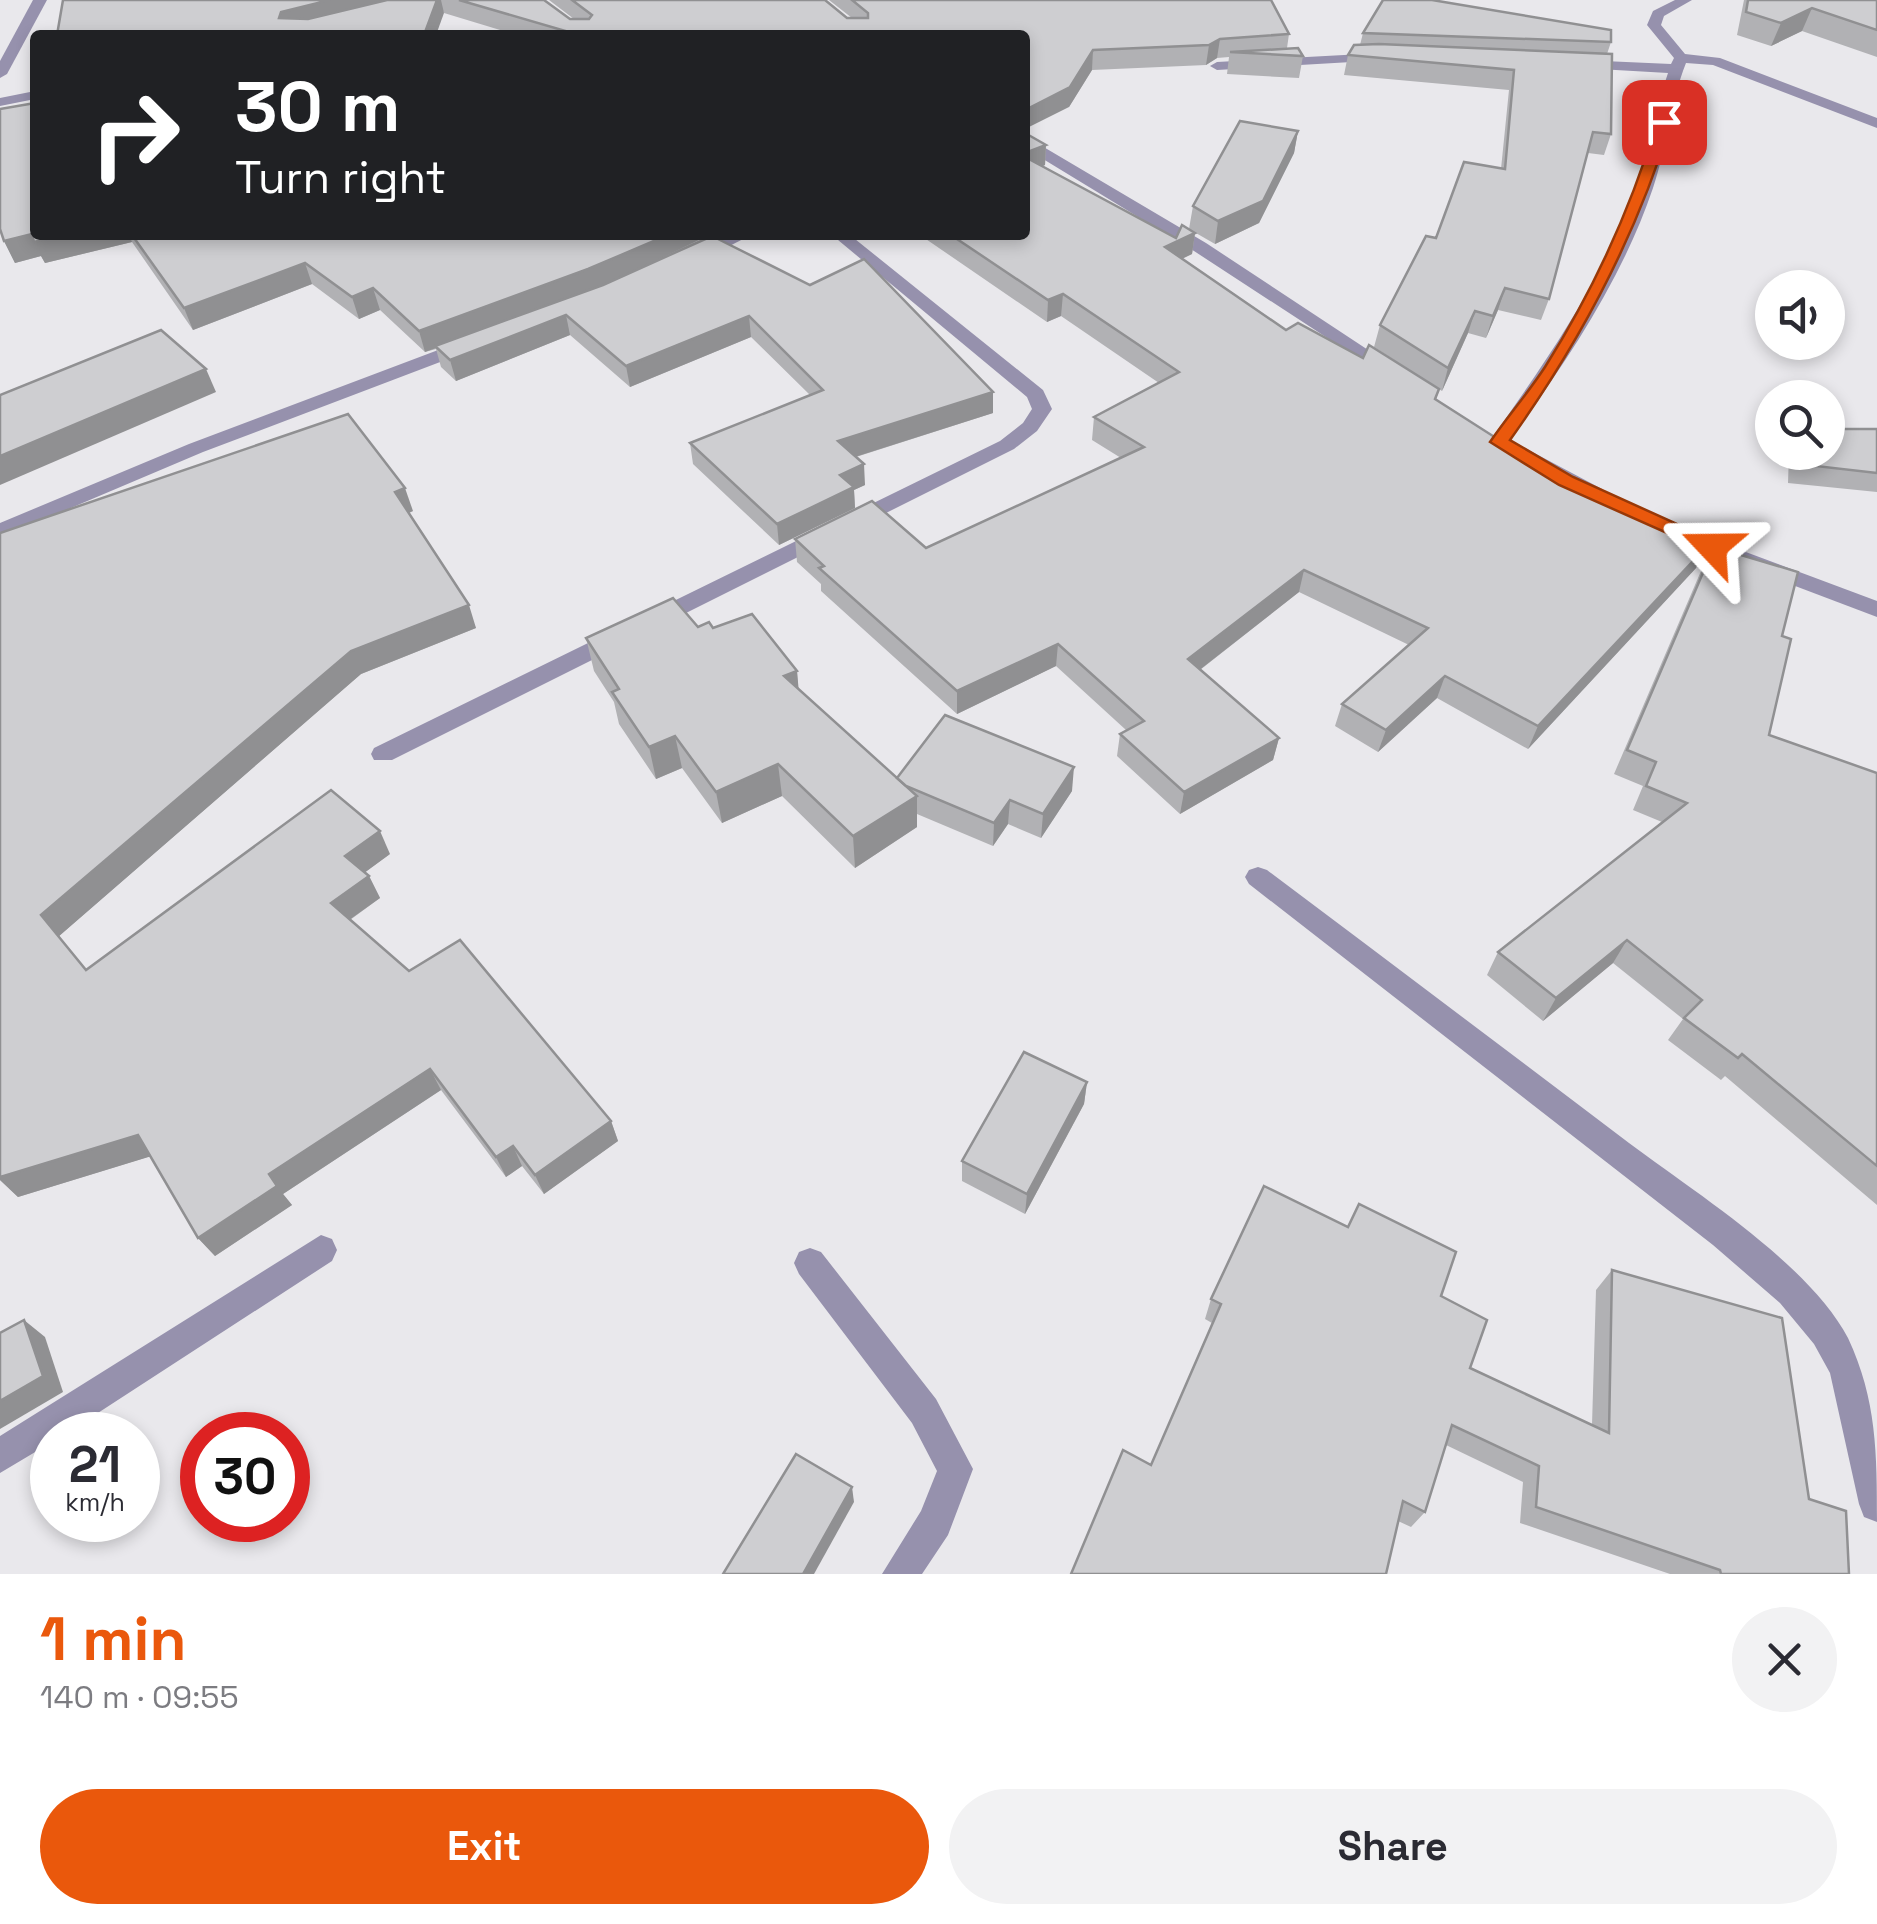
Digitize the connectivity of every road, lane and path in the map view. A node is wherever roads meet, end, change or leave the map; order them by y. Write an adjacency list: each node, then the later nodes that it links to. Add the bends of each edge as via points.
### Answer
1 (40, 0): 7 (street)
2 (1685, 0): 5 (street, via 1658,14 1654,25)
3 (1394, 57): 6 (street)
4 (1562, 63): 5 (street)
5 (1678, 63): 10 (street, via 1715,60); 18 (street, via 1643,192 1553,368)
6 (1217, 66)
7 (0, 74)
8 (30, 95): 9 (street)
9 (0, 102)
10 (1877, 123)
11 (1030, 144): 16 (street)
12 (733, 240): 14 (street)
13 (846, 240): 23 (street, via 1036,394 1042,409 1030,427 1007,446)
14 (672, 268)
15 (492, 336): 21 (street, via 196,448)
16 (1416, 387)
17 (1478, 428): 18 (street)
18 (1499, 442): 19 (street)
19 (1615, 504)
20 (1664, 527): 22 (street)
21 (0, 532)
22 (1877, 609)
23 (384, 754)
24 (1258, 876): 28 (street, via 1724,1234 1787,1290 1826,1331 1847,1371)
25 (321, 1250): 27 (street)
26 (810, 1263): 29 (street, via 924,1411 955,1468 934,1522)
27 (0, 1456)
28 (1877, 1504)
29 (900, 1574)

